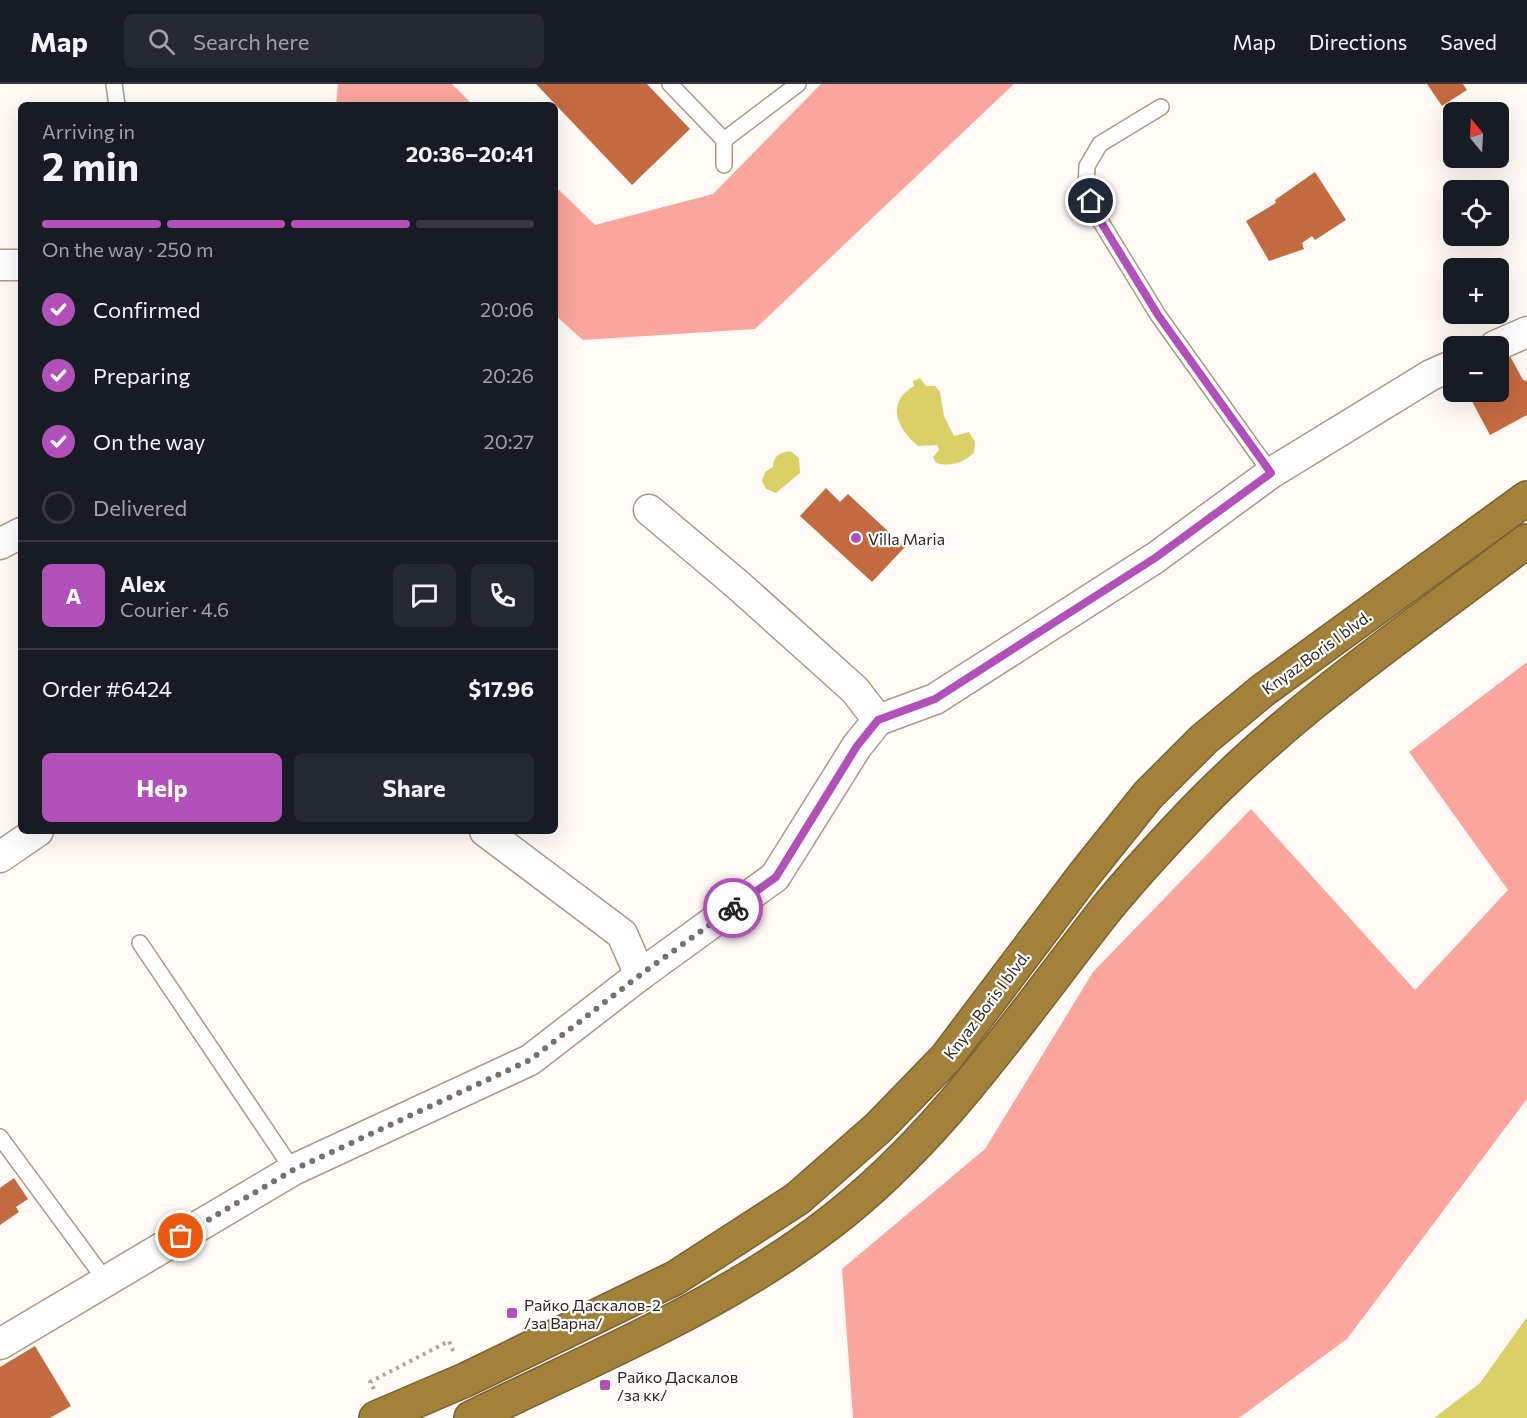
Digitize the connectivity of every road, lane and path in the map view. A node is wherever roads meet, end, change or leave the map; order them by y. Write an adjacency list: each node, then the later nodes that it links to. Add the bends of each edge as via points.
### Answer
1 (114, 84): 4 (lane)
2 (670, 84): 6 (lane)
3 (798, 84): 6 (lane)
4 (117, 102)
5 (1161, 107): 13 (lane, via 1100,144 1087,166 1086,188 1096,214 1158,315)
6 (724, 140): 7 (lane)
7 (724, 165)
8 (18, 264): 9 (street)
9 (0, 265)
10 (1527, 332): 11 (street)
11 (1509, 340)
12 (1443, 370): 13 (street)
13 (1271, 473): 19 (street, via 1155,558 935,699)
14 (1527, 498): 31 (highway, Knyaz Boris I blvd., via 1271,685 1204,739 1148,795 946,1058 878,1128 797,1199 675,1278 465,1380)
15 (649, 510): 19 (street, via 855,690)
16 (18, 535): 18 (street)
17 (1527, 541): 32 (highway, via 1337,684 1246,759 1179,826 1101,915 953,1104 885,1174 827,1225 753,1275 679,1317)
18 (0, 544)
19 (878, 720): 24 (street, via 857,746 776,877)
20 (34, 834): 22 (street)
21 (489, 834): 24 (street, via 622,934)
22 (0, 857)
23 (140, 943): 26 (lane)
24 (640, 975): 26 (street, via 530,1060)
25 (0, 1137): 27 (lane)
26 (293, 1170): 27 (street)
27 (106, 1281): 29 (street)
28 (449, 1341): 30 (path)
29 (0, 1344)
30 (370, 1382)
31 (376, 1418)
32 (471, 1418)

